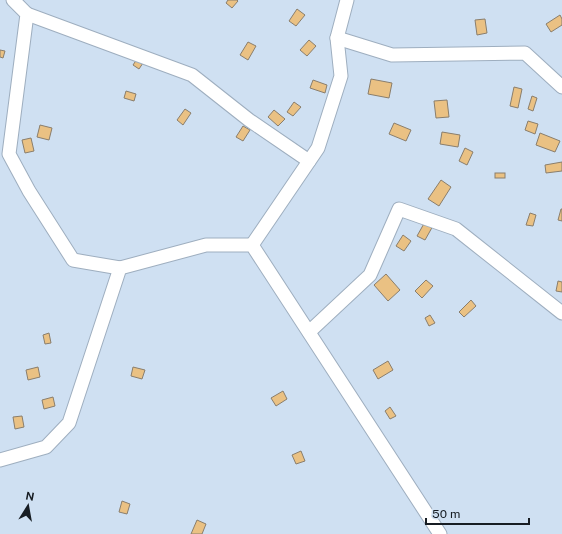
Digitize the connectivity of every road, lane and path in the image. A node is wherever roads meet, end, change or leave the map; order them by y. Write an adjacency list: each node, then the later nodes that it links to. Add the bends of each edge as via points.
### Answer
1 (13, 0): 3 (street)
2 (347, 0): 4 (street)
3 (28, 14): 6 (street, via 192,74); 8 (street, via 9,154 28,191 73,260)
4 (337, 38): 5 (street, via 392,55 525,53); 6 (street, via 341,76 318,148)
5 (562, 87)
6 (309, 162): 7 (street)
7 (252, 245): 8 (street, via 206,245); 10 (street)
8 (120, 268): 11 (street, via 69,423 46,446)
9 (562, 313): 10 (street, via 456,229 399,209 370,275)
10 (309, 332): 12 (street)
11 (0, 460)
12 (440, 534)

